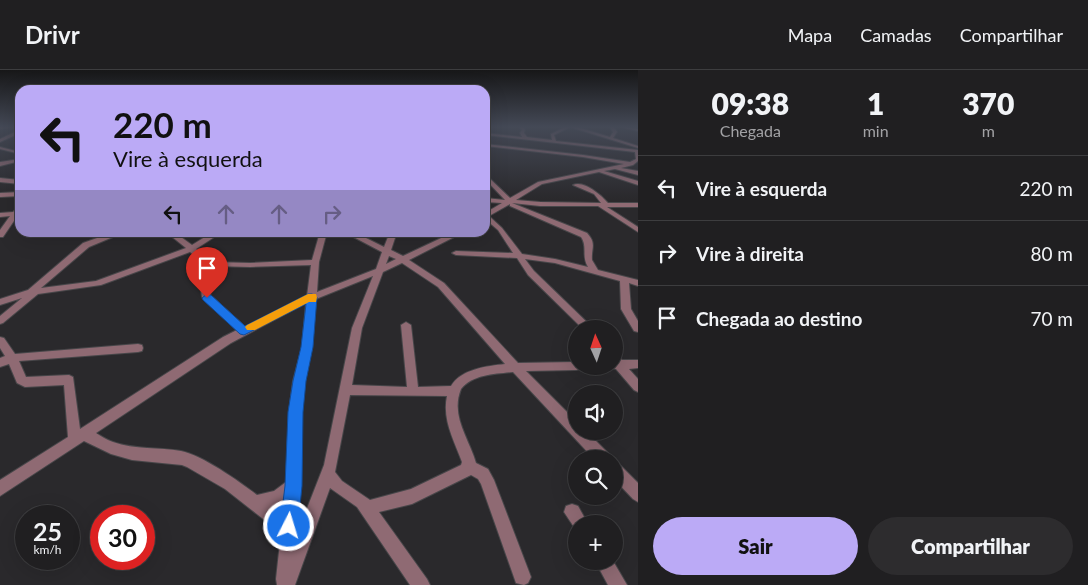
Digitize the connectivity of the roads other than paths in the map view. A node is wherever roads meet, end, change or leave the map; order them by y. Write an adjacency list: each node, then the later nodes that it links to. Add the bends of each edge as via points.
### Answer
1 (519, 151): 3 (street)
2 (532, 151): 7 (street)
3 (527, 156)
4 (638, 159): 7 (street)
5 (15, 161): 6 (street)
6 (0, 164)
7 (631, 164): 8 (street); 9 (street)
8 (638, 165)
9 (616, 168): 10 (street); 11 (street)
10 (600, 171): 15 (street); 20 (street, via 540,183)
11 (638, 173)
12 (0, 180): 13 (street)
13 (15, 182)
14 (490, 182): 20 (street)
15 (638, 183)
16 (576, 185): 21 (street, via 596,193)
17 (15, 194): 18 (street)
18 (0, 195)
19 (490, 200): 20 (street)
20 (507, 202): 21 (street); 23 (street); 46 (street, via 584,235 590,248 588,259)
21 (603, 204): 22 (street); 29 (street)
22 (638, 206)
23 (490, 213)
24 (15, 214): 25 (street); 27 (street)
25 (0, 215)
26 (490, 220): 41 (street, via 500,229)
27 (10, 222): 28 (street); 30 (street)
28 (15, 222)
29 (638, 230)
30 (0, 235)
31 (109, 237): 49 (street, via 86,245)
32 (176, 237): 38 (street)
33 (211, 237): 38 (street)
34 (322, 237): 43 (street)
35 (357, 237): 39 (street)
36 (392, 237): 39 (street)
37 (451, 237): 42 (street)
38 (192, 249): 44 (street); 49 (street, via 98,283)
39 (386, 252): 42 (street); 45 (street)
40 (456, 253): 41 (street)
41 (518, 256): 46 (street); 52 (street, via 537,280)
42 (404, 260): 45 (street); 62 (street, via 441,285)
43 (315, 262): 44 (street); 50 (street)
44 (211, 264): 56 (street, via 205,290 207,298)
45 (378, 271): 50 (street); 66 (street, via 357,328)
46 (594, 271): 47 (street)
47 (624, 279): 48 (street); 55 (street, via 626,309)
48 (638, 283)
49 (33, 291): 51 (street); 53 (street)
50 (312, 297): 56 (street); 76 (street, via 295,412)
51 (0, 302)
52 (579, 320)
53 (0, 321)
54 (406, 325): 68 (street)
55 (638, 329)
56 (244, 331): 70 (street)
57 (0, 341): 59 (street)
58 (138, 348): 59 (street)
59 (6, 360): 70 (street, via 25,382 69,380)
60 (623, 363): 61 (street)
61 (638, 364)
62 (515, 366): 63 (street); 67 (street, via 476,374 461,381); 69 (street)
63 (568, 366)
64 (623, 371): 65 (street)
65 (638, 387)
66 (345, 390): 68 (street); 75 (street)
67 (453, 391): 68 (street); 73 (street, via 453,421)
68 (413, 392)
69 (568, 422)
70 (88, 435): 77 (street); 79 (street, via 111,448 183,458 230,484)
71 (586, 440): 72 (street)
72 (595, 450)
73 (468, 466): 80 (street, via 467,470 412,496); 83 (street, via 488,480)
74 (623, 478): 78 (street)
75 (328, 483): 80 (street); 84 (street)
76 (293, 486): 79 (street, via 278,498); 81 (street)
77 (0, 489)
78 (638, 494)
79 (256, 503): 81 (street)
80 (367, 508): 85 (street)
81 (289, 528): 84 (street)
82 (609, 570): 86 (street)
83 (522, 577)
84 (285, 585)
85 (421, 585)
86 (618, 585)

